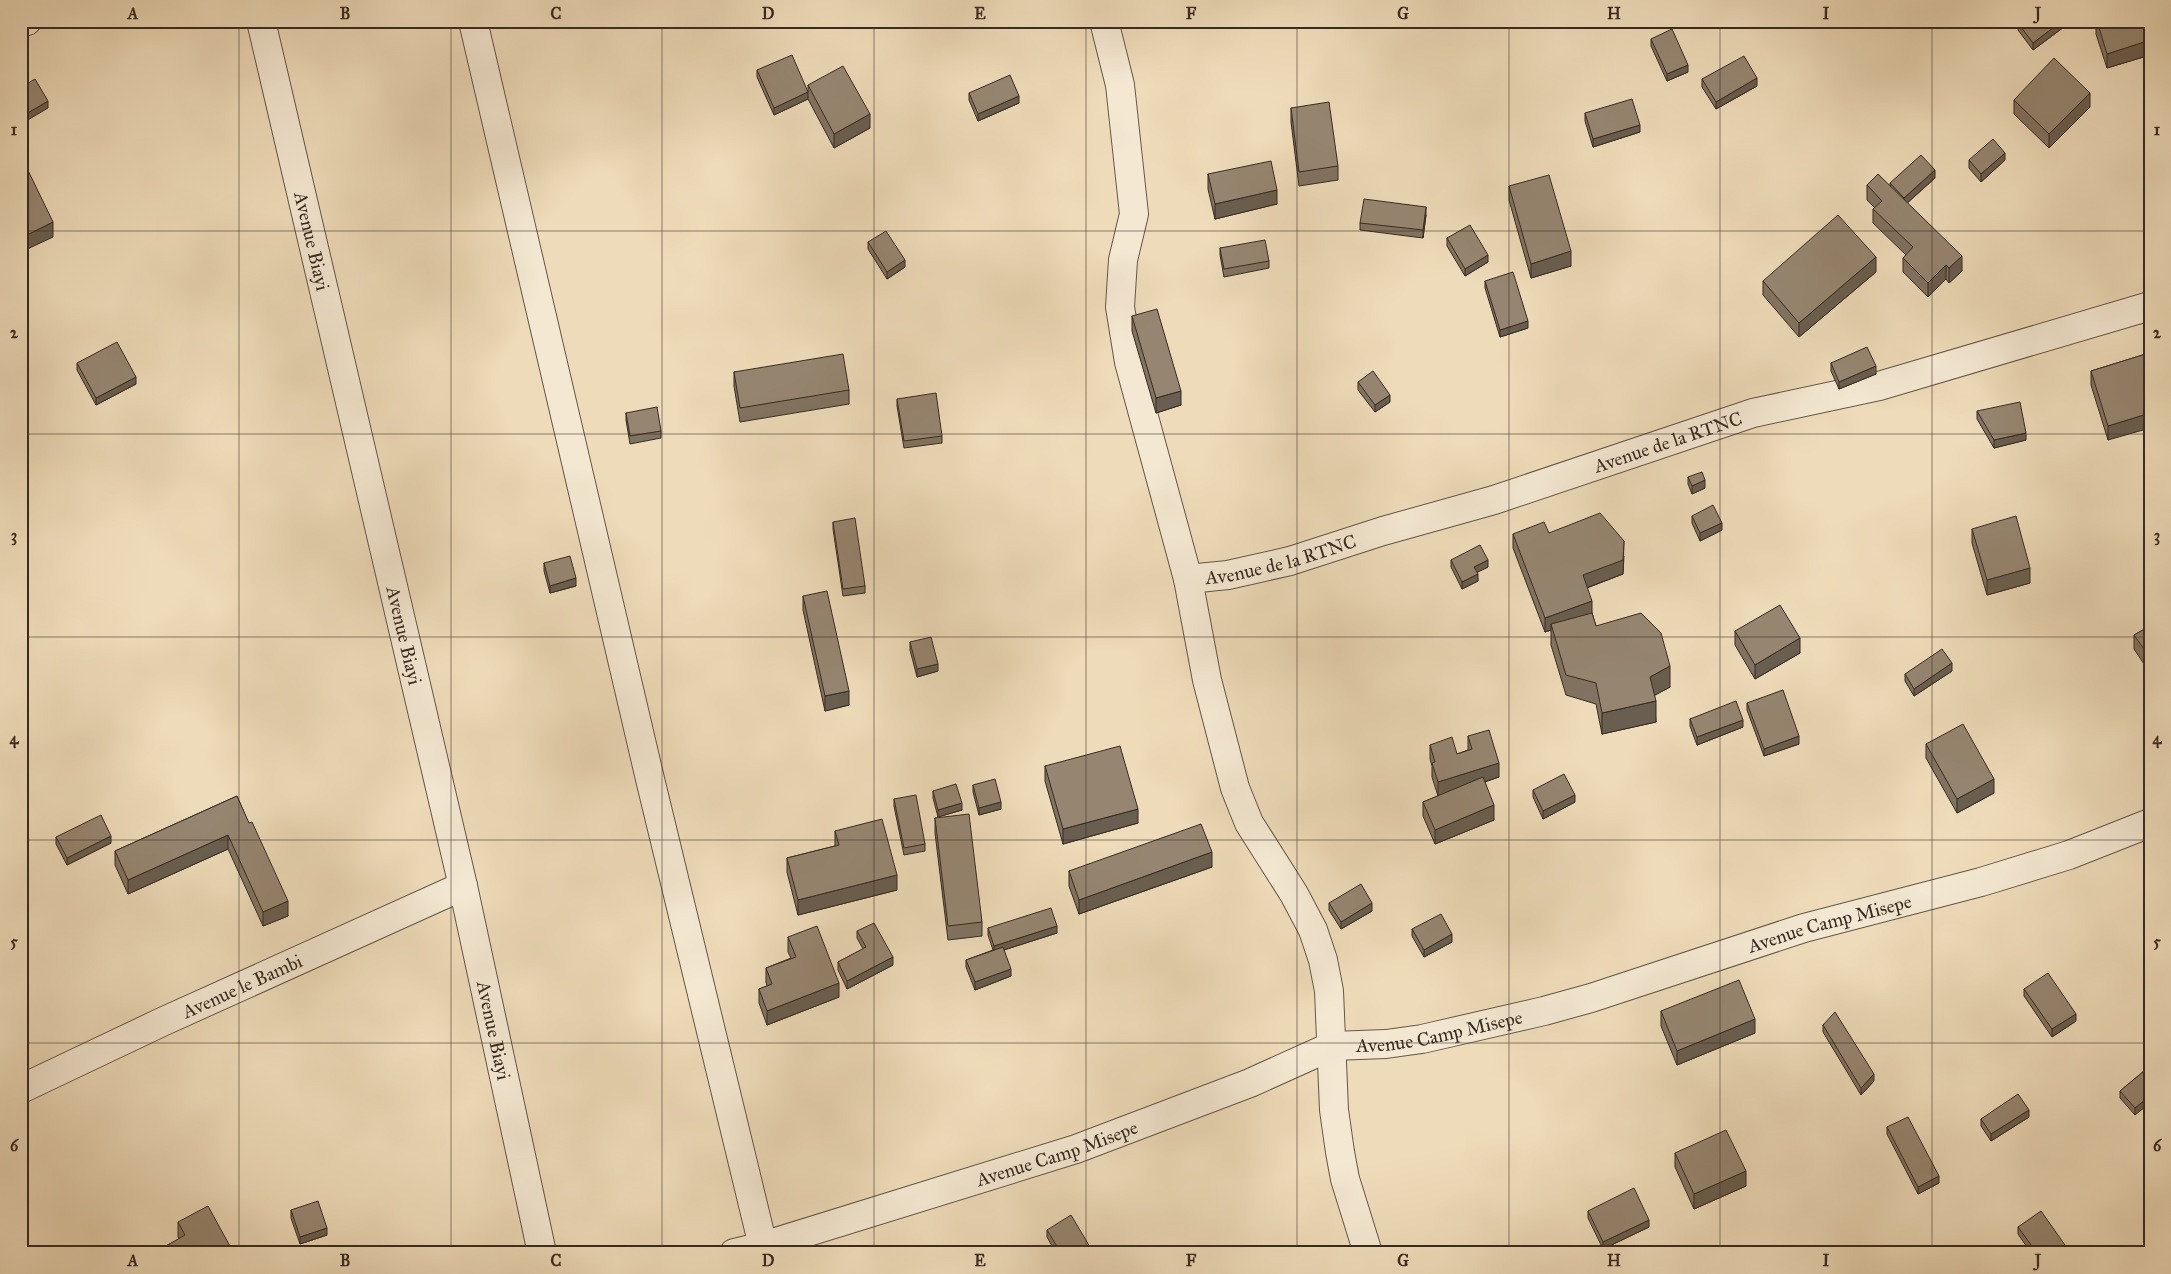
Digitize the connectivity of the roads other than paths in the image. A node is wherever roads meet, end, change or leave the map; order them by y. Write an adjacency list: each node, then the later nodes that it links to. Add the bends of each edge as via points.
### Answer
1 (27, 21): 5 (street)
2 (261, 21): 9 (street, Avenue Biayi)
3 (473, 21): 12 (street)
4 (1104, 21): 7 (street, via 1120,86 1134,214 1122,260 1120,307 1129,362)
5 (21, 23)
6 (2150, 306): 7 (street, Avenue de la RTNC, via 1879,386 1753,413 1494,500 1290,561 1228,575)
7 (1188, 578): 10 (street, via 1207,680 1235,788 1248,823 1313,930 1329,991)
8 (2150, 823): 10 (street, Avenue Camp Misepe, via 1982,882 1804,928 1563,1006 1422,1039)
9 (463, 886): 11 (street, Avenue le Bambi, via 162,1022); 13 (street, Avenue Biayi)
10 (1332, 1046): 12 (street, Avenue Camp Misepe, via 1250,1084 1076,1149); 15 (street, via 1334,1110 1340,1152)
11 (21, 1090)
12 (763, 1246): 14 (street, Avenue Camp Misepe)
13 (542, 1253)
14 (734, 1253)
15 (1368, 1253)

